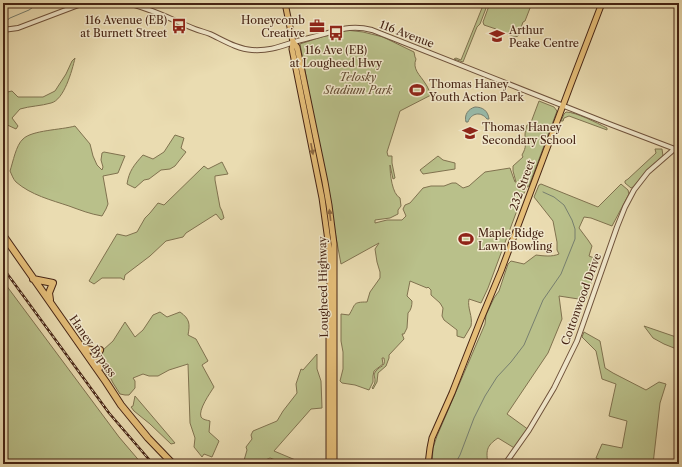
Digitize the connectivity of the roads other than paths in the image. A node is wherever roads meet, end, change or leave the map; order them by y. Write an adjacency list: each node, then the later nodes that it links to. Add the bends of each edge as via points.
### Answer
1 (84, 3): 5 (street, via 18,28)
2 (126, 3): 6 (street, 116 Avenue, via 162,14 243,48 275,49)
3 (285, 3): 6 (main road, Lougheed Highway)
4 (602, 3): 7 (main road, 232 Street)
5 (3, 30)
6 (293, 42): 7 (street, 116 Avenue, via 343,29 368,29); 15 (main road, Lougheed Highway, one-way to 15, via 292,49 322,198 329,248); 16 (main road, Lougheed Highway, one-way to 6, via 334,244 325,182)
7 (563, 105): 8 (street, 116 Avenue); 17 (main road, 232 Street, via 501,271 432,438)
8 (677, 147): 18 (street, Cottonwood Drive, via 648,172 634,190 617,227 577,341 554,388)
9 (3, 236): 10 (highway, Haney Bypass)
10 (34, 278): 11 (highway, Haney Bypass); 11 (highway, via 53,283 49,293)
11 (50, 302): 12 (highway, Haney Bypass)
12 (82, 347): 13 (highway, Haney Bypass); 13 (highway, via 92,351 100,350 96,362)
13 (106, 382): 14 (highway, Haney Bypass, via 121,405)
14 (173, 464)
15 (329, 464)
16 (334, 464)
17 (428, 464)
18 (505, 464)

